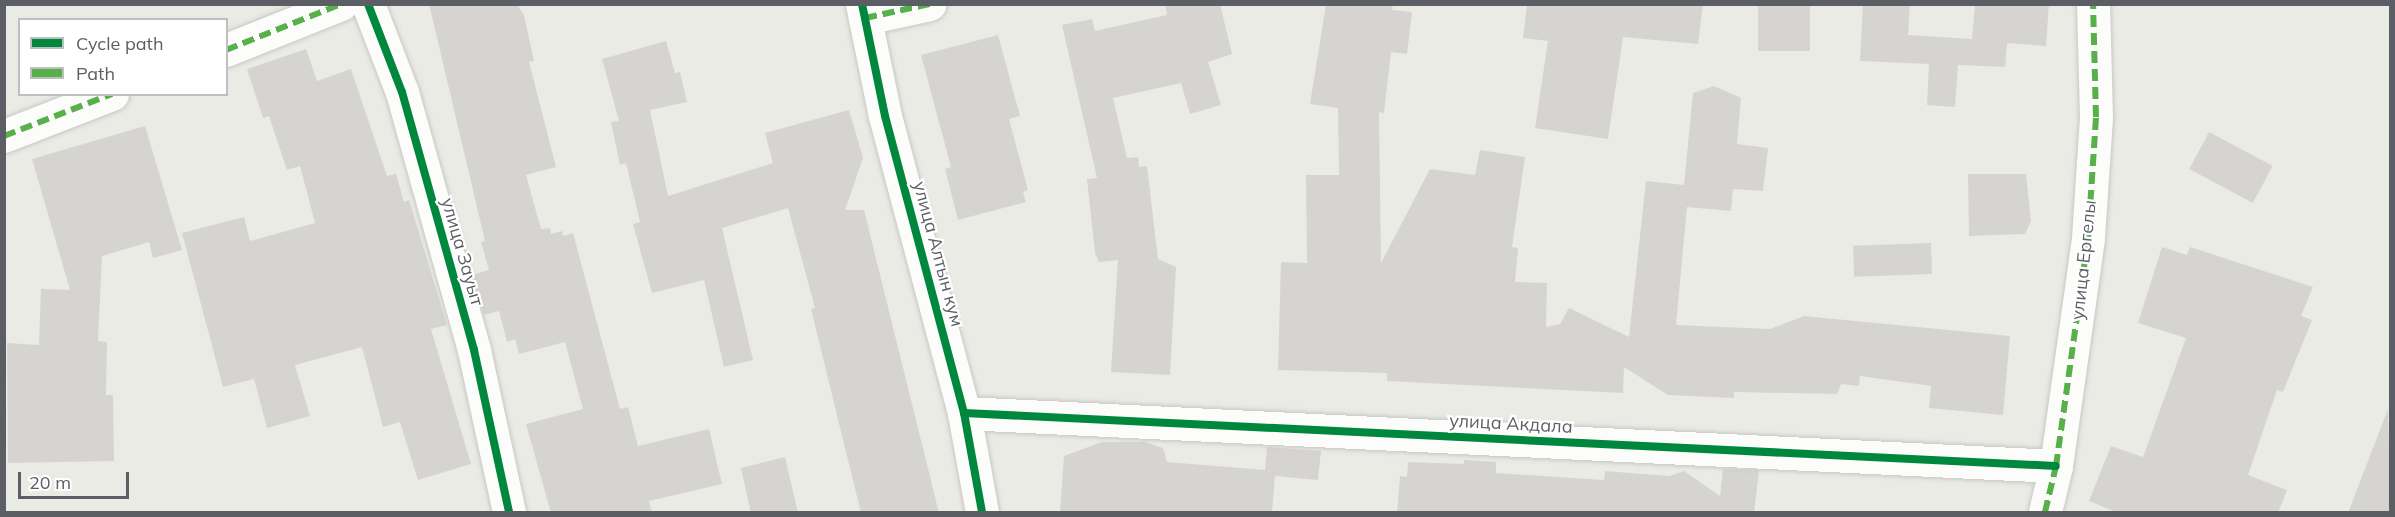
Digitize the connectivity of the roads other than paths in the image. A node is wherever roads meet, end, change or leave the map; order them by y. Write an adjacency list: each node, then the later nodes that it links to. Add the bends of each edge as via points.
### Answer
1 (341, 4): 6 (street)
2 (368, 4): 11 (street, улица Зауыт, via 402,92 474,350)
3 (930, 4): 5 (street)
4 (2093, 4): 10 (street, улица Ергелы, via 2096,117 2088,238)
5 (863, 11): 9 (street, улица Алтын кум, via 885,116)
6 (228, 49)
7 (107, 96): 8 (street)
8 (4, 136)
9 (964, 413): 10 (street, улица Акдала); 12 (street, улица Алтын кум)
10 (2056, 466): 13 (street, улица Ергелы)
11 (509, 513)
12 (982, 513)
13 (2045, 513)

